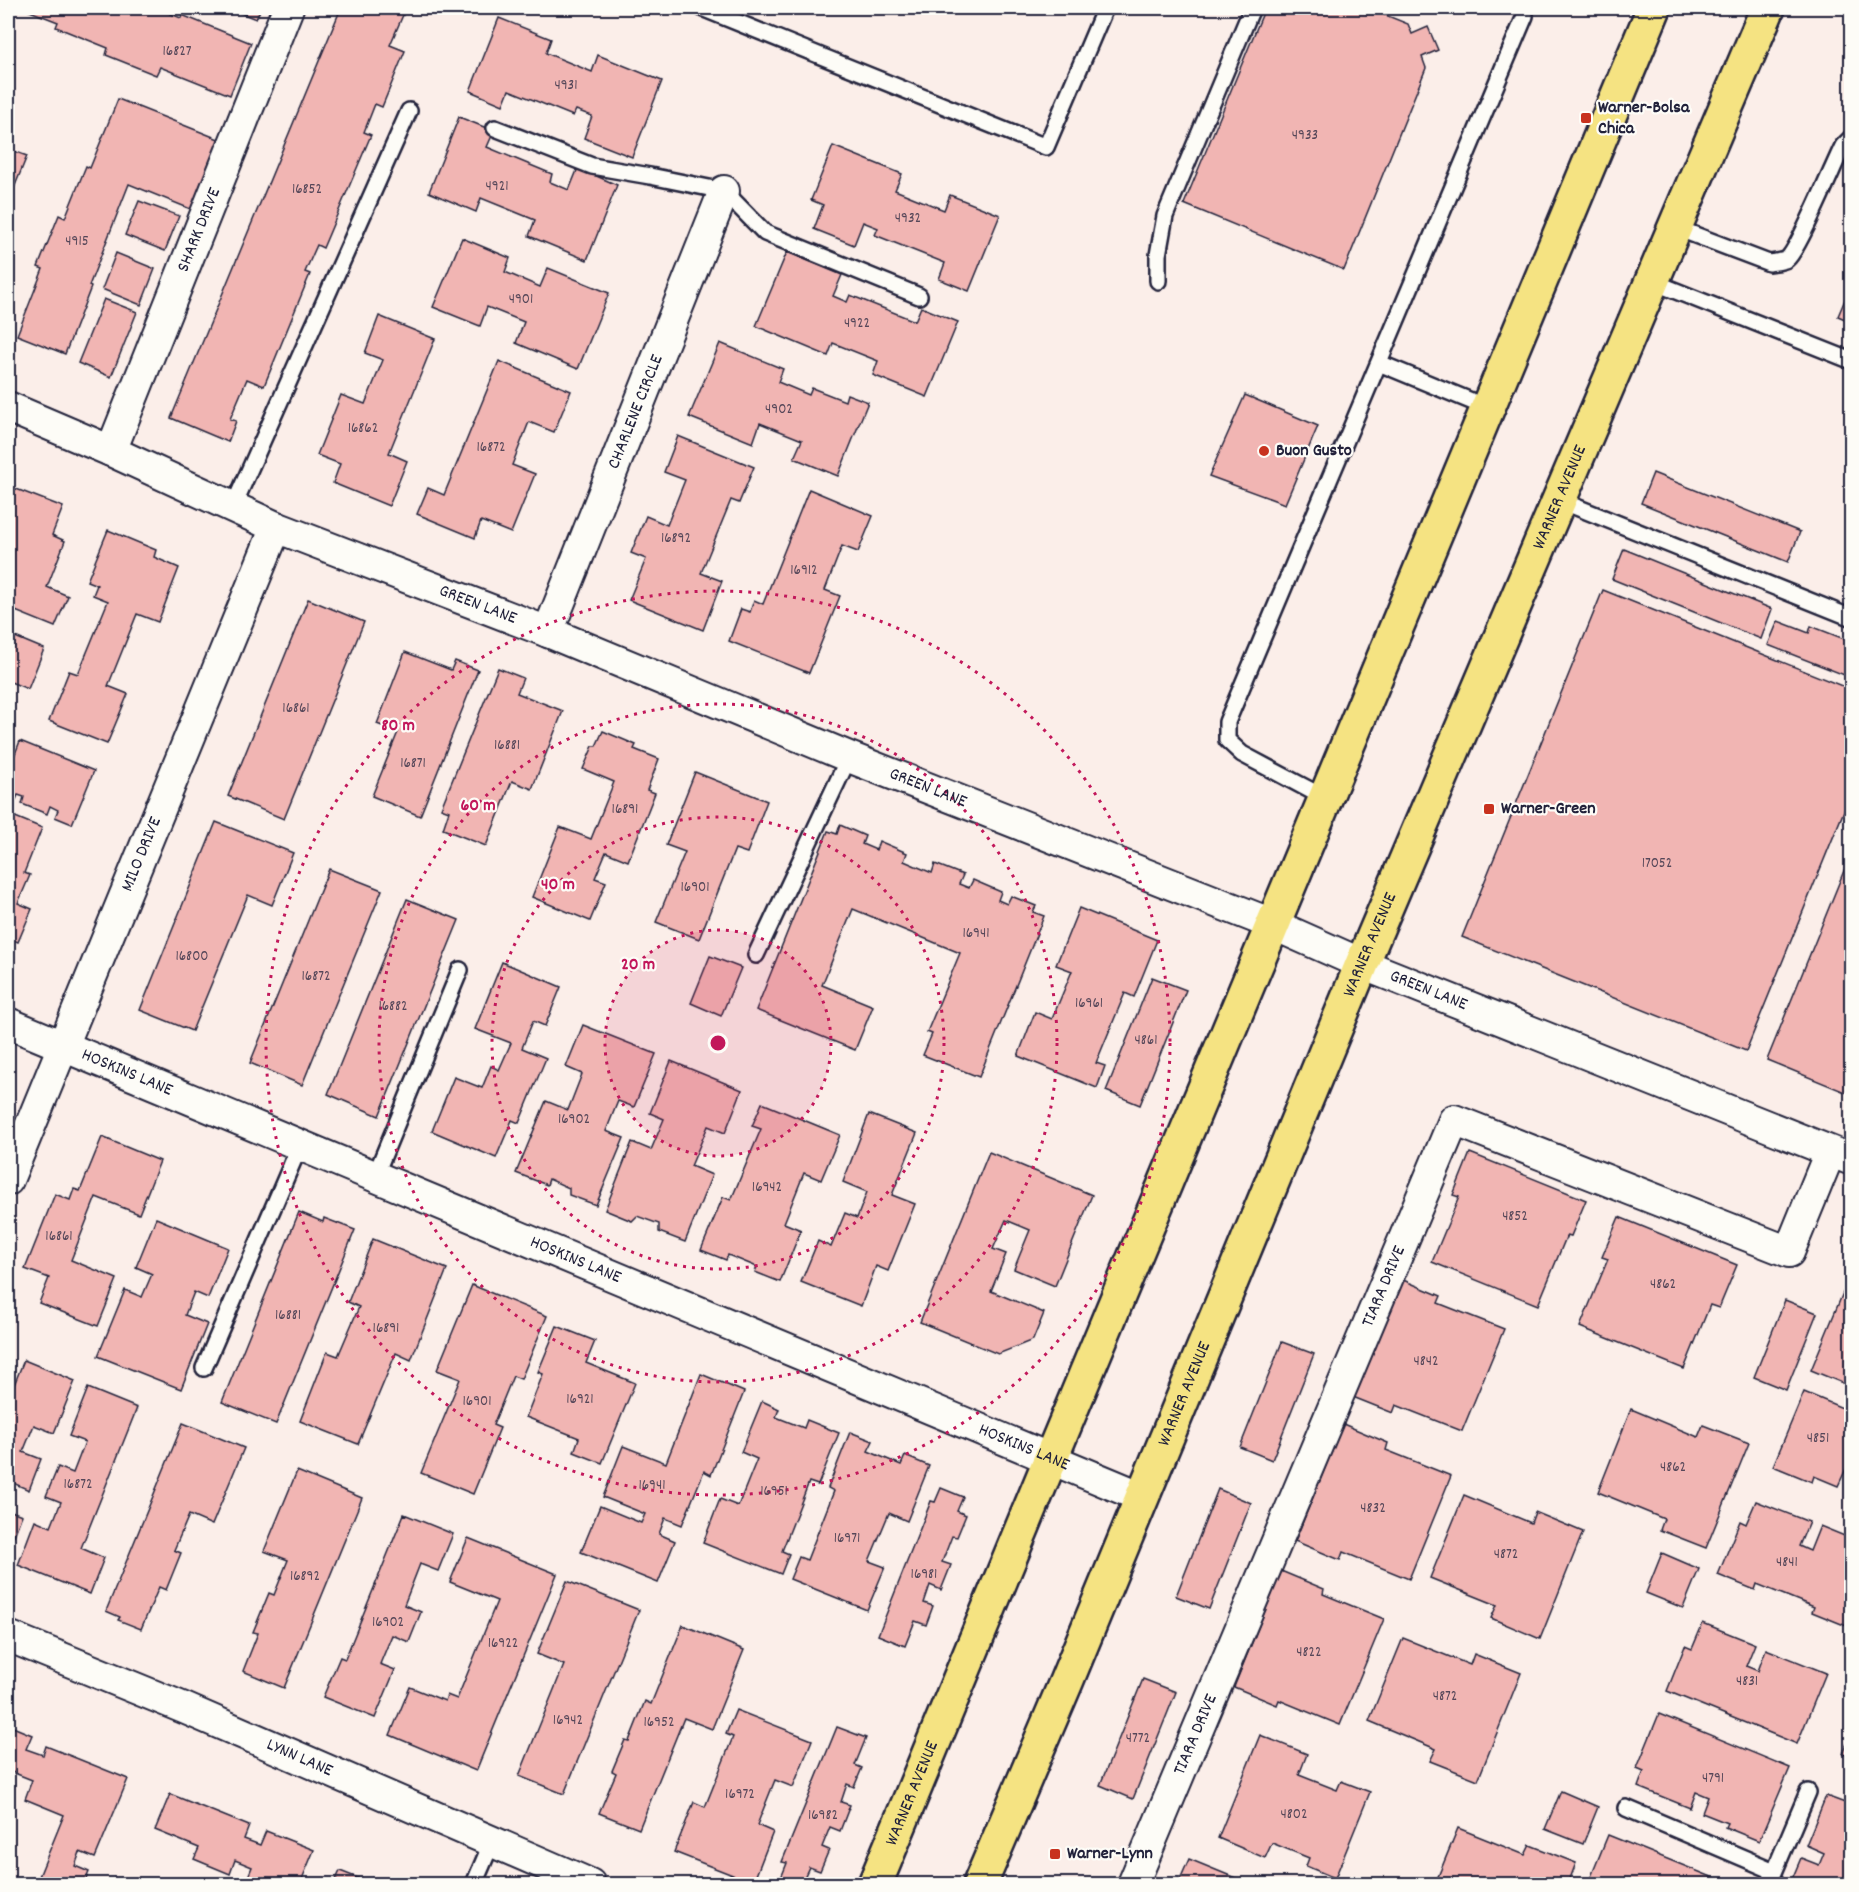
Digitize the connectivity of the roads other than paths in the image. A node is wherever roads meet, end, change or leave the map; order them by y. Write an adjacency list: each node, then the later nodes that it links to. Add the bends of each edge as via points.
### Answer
1 (288, 8): 20 (street, SHARK DRIVE)
2 (702, 8): 3 (lane, via 1046,147)
3 (1105, 8)
4 (1252, 8): 13 (lane, via 1165,216)
5 (1524, 8): 17 (lane, via 1525,16)
6 (1654, 8): 19 (main road, WARNER AVENUE)
7 (1768, 8): 12 (main road, WARNER AVENUE)
8 (409, 111): 22 (lane)
9 (495, 128): 11 (lane, via 592,166)
10 (1851, 136): 12 (lane, via 1788,258 1769,263)
11 (724, 191): 15 (lane, via 765,233); 25 (street, CHARLENE CIRCLE)
12 (1674, 227): 14 (main road, WARNER AVENUE)
13 (1158, 281)
14 (1651, 281): 16 (lane); 21 (main road, WARNER AVENUE)
15 (919, 296)
16 (1851, 361)
17 (1379, 363): 19 (lane); 27 (lane, via 1227,722 1227,740 1242,754)
18 (8, 407): 20 (street, GREEN LANE)
19 (1488, 408): 27 (main road, WARNER AVENUE)
20 (111, 451): 22 (street, GREEN LANE)
21 (1558, 500): 24 (lane); 30 (main road, WARNER AVENUE)
22 (233, 507): 23 (street, GREEN LANE)
23 (276, 527): 25 (street, GREEN LANE); 33 (street, MILO DRIVE)
24 (1851, 618)
25 (548, 632): 26 (street, GREEN LANE)
26 (849, 757): 28 (street, GREEN LANE); 29 (lane)
27 (1325, 798): 28 (main road, WARNER AVENUE)
28 (1272, 924): 30 (street, GREEN LANE); 39 (main road, WARNER AVENUE)
29 (756, 956)
30 (1362, 963): 35 (street, GREEN LANE); 40 (main road, WARNER AVENUE)
31 (460, 970): 36 (lane)
32 (8, 1023): 33 (street, HOSKINS LANE)
33 (63, 1046): 34 (street, HOSKINS LANE); 37 (street, MILO DRIVE)
34 (300, 1144): 36 (street, HOSKINS LANE); 38 (lane)
35 (1841, 1156): 50 (street, TIARA DRIVE, via 1789,1252 1454,1120)
36 (375, 1176): 39 (street, HOSKINS LANE)
37 (8, 1180)
38 (204, 1368)
39 (1051, 1458): 40 (street, HOSKINS LANE); 48 (main road, WARNER AVENUE)
40 (1142, 1497): 49 (main road, WARNER AVENUE)
41 (8, 1636): 44 (street, LYNN LANE)
42 (1808, 1792): 45 (lane)
43 (1626, 1808): 45 (lane)
44 (492, 1842): 46 (lane); 47 (street, LYNN LANE)
45 (1772, 1878)
46 (474, 1884)
47 (590, 1884)
48 (875, 1884)
49 (980, 1884)
50 (1133, 1884)

